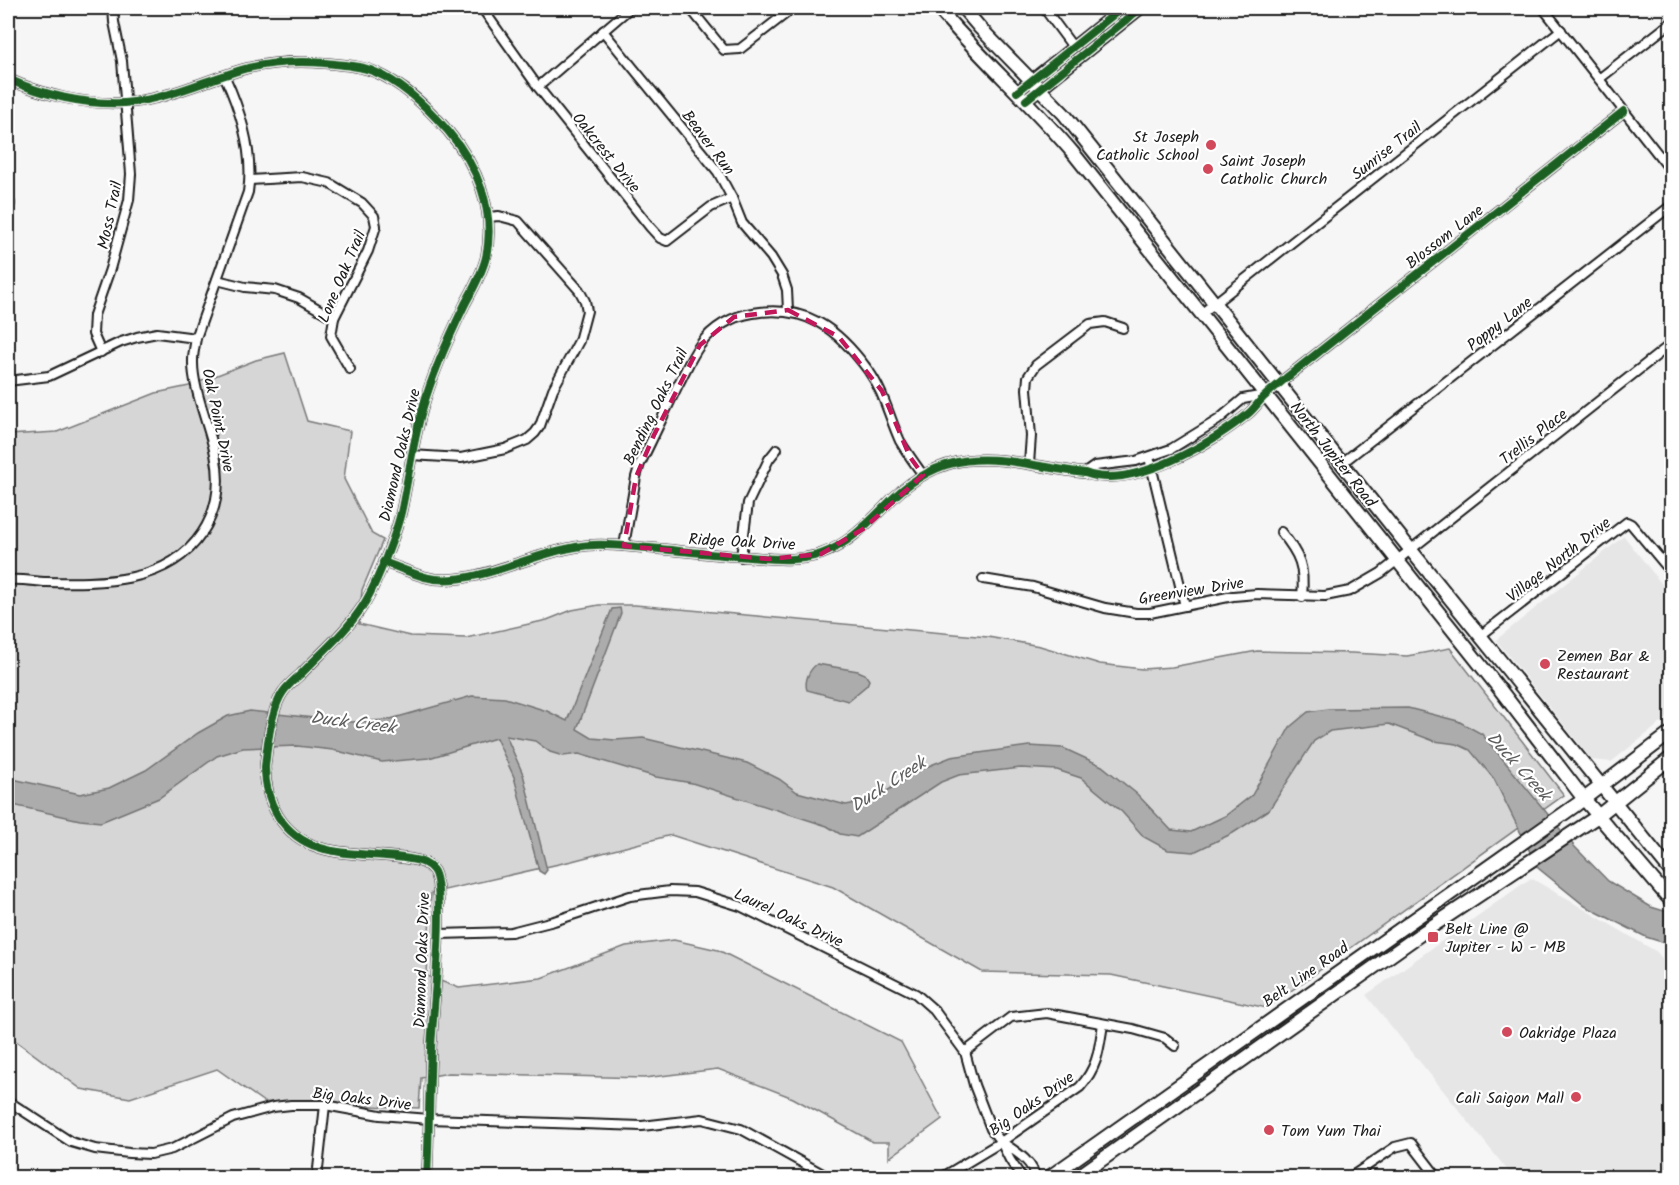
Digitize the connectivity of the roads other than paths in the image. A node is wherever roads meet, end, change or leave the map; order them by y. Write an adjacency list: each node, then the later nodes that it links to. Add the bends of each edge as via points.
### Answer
1 (113, 8): 22 (street, Moss Trail)
2 (630, 8): 14 (street)
3 (690, 8): 4 (street, via 724,50 733,51)
4 (793, 8)
5 (938, 8): 21 (main road, North Jupiter Road)
6 (963, 8): 19 (main road, North Jupiter Road)
7 (1044, 8): 15 (street)
8 (1122, 8): 15 (street)
9 (1141, 8): 19 (street)
10 (1543, 8): 13 (street)
11 (483, 10): 20 (street, Oakcrest Drive)
12 (1671, 22): 17 (street)
13 (1561, 30): 17 (street); 36 (street, Sunrise Trail)
14 (603, 31): 20 (street); 28 (street, Beaver Run, via 718,172)
15 (1073, 47): 19 (street)
16 (225, 77): 22 (street, Diamond Oaks Drive); 26 (street, Oak Point Drive, via 243,127); 32 (street, Diamond Oaks Drive, via 273,63 313,62 374,71 405,88 464,150 481,184)
17 (1599, 79): 23 (street)
18 (8, 80): 22 (street, Diamond Oaks Drive, via 80,101)
19 (1036, 84): 21 (street); 24 (main road, North Jupiter Road)
20 (538, 87): 28 (street, Oakcrest Drive, via 660,238 667,241 711,207)
21 (1021, 96): 27 (main road, North Jupiter Road)
22 (125, 103): 43 (street, Moss Trail, via 131,174 129,200 94,315 93,334)
23 (1624, 111): 25 (street); 46 (street, Blossom Lane)
24 (1109, 169): 27 (main road); 33 (main road, North Jupiter Road)
25 (1671, 172)
26 (250, 180): 35 (street, Oak Point Drive); 39 (street, Lone Oak Trail, via 302,177 328,183 362,203 374,216 376,226 369,251)
27 (1095, 180): 34 (main road, North Jupiter Road)
28 (732, 198): 37 (street, Beaver Run, via 742,223 782,275)
29 (8, 201): 31 (street)
30 (1671, 205): 51 (street, Poppy Lane)
31 (8, 211)
32 (488, 217): 49 (street, Diamond Oaks Drive, via 485,260 430,382); 49 (street, via 518,221 579,290 587,311 579,341 553,389 540,426 526,440 505,449 461,458)
33 (1167, 243): 34 (main road); 36 (main road, North Jupiter Road)
34 (1153, 254): 38 (main road, North Jupiter Road)
35 (217, 280): 39 (street, via 299,298); 41 (street, Oak Point Drive)
36 (1215, 303): 38 (street, Sunrise Trail); 46 (main road, North Jupiter Road)
37 (788, 310): 55 (street, Bending Oaks Trail, via 819,323 839,337 868,370 882,391 900,440); 57 (street, Bending Oaks Trail, via 734,318 717,327 700,345 640,464)
38 (1200, 314): 47 (main road, North Jupiter Road)
39 (334, 318): 44 (street, Lone Oak Trail, via 331,336)
40 (1123, 328): 52 (street, via 1105,322 1090,324 1036,365 1028,377 1027,389)
41 (196, 338): 43 (street, via 157,333 120,342); 64 (street, Oak Point Drive, via 193,361 216,457 218,487 214,508 197,541 175,562 132,578 100,582)
42 (1671, 346): 58 (street, Trellis Place)
43 (101, 352): 45 (street, via 49,376)
44 (350, 369)
45 (8, 381)
46 (1280, 383): 47 (street, Blossom Lane); 51 (main road, North Jupiter Road)
47 (1265, 395): 50 (street, Ridge Oak Drive, via 1243,399 1172,449); 53 (street, Ridge Oak Drive, via 1223,432 1184,455); 60 (main road, North Jupiter Road)
48 (777, 449): 59 (street, via 748,503)
49 (411, 455): 61 (street, Diamond Oaks Drive, via 401,513)
50 (1149, 457): 53 (street); 54 (street, Ridge Oak Drive, via 1095,466)
51 (1342, 463): 58 (main road, North Jupiter Road)
52 (1029, 464): 54 (street, Ridge Oak Drive); 55 (street, Ridge Oak Drive, via 976,458 941,466)
53 (1151, 468): 54 (street, Ridge Oak Drive, via 1119,476 1095,477); 66 (street)
54 (1085, 473)
55 (923, 475): 59 (street, Ridge Oak Drive, via 895,496 863,529 821,554 796,559)
56 (1281, 532): 65 (street, via 1301,563)
57 (624, 546): 59 (street, Ridge Oak Drive); 61 (street, Ridge Oak Drive, via 573,547 450,579 432,579)
58 (1410, 549): 60 (street, Trellis Place); 67 (main road, North Jupiter Road)
59 (741, 557)
60 (1397, 560): 65 (street, Greenview Drive, via 1350,591); 69 (main road, North Jupiter Road)
61 (383, 562): 78 (street, Diamond Oaks Drive, via 364,604 283,692 266,759 266,781 275,811 289,832 304,842 323,849 421,861 434,871 438,882)
62 (1671, 573): 67 (street, Village North Drive, via 1627,522)
63 (983, 579): 66 (street, Greenview Drive, via 1033,587 1130,612 1150,613)
64 (8, 580)
65 (1302, 597): 66 (street, Greenview Drive, via 1257,594)
66 (1185, 606)
67 (1480, 636): 68 (main road, North Jupiter Road)
68 (1499, 660): 69 (main road); 72 (main road, North Jupiter Road)
69 (1485, 671): 73 (main road, North Jupiter Road)
70 (1671, 732): 72 (main road, Belt Line Road)
71 (1671, 757): 74 (main road)
72 (1602, 786): 73 (main road, Belt Line Road); 74 (main road, North Jupiter Road)
73 (1584, 799): 75 (main road, North Jupiter Road); 79 (main road, Belt Line Road)
74 (1616, 802): 75 (main road); 76 (main road, North Jupiter Road)
75 (1598, 816): 77 (main road, North Jupiter Road); 81 (main road)
76 (1671, 873)
77 (1671, 902)
78 (439, 934): 83 (street, Laurel Oaks Drive, via 511,932 630,896 695,892 740,906 916,994 934,1010); 86 (street, Diamond Oaks Drive)
79 (1270, 1019): 81 (main road); 87 (main road, Belt Line Road)
80 (1103, 1024): 82 (street, via 1165,1038); 83 (street, via 1047,1013 1011,1017); 89 (street, Big Oaks Drive, via 1090,1076)
81 (1281, 1034): 88 (main road)
82 (1175, 1046)
83 (965, 1052): 89 (street, Laurel Oaks Drive, via 991,1129)
84 (8, 1101): 85 (street, Big Oaks Drive, via 71,1142 95,1149 151,1154 172,1149 233,1118 254,1112 291,1105)
85 (325, 1105): 86 (street, Big Oaks Drive); 90 (street)
86 (429, 1119): 91 (street, Diamond Oaks Drive); 92 (street, Big Oaks Drive, via 642,1126 702,1119 741,1129)
87 (1119, 1127): 88 (main road); 96 (main road, Belt Line Road)
88 (1130, 1141): 97 (main road)
89 (1001, 1142): 93 (street, Big Oaks Drive); 94 (street, Laurel Oaks Drive); 95 (street, Laurel Oaks Drive, via 1035,1170)
90 (317, 1178)
91 (427, 1178)
92 (830, 1178)
93 (941, 1178)
94 (1022, 1178)
95 (1035, 1178)
96 (1048, 1178)
97 (1076, 1178)
98 (1349, 1178): 99 (street, via 1395,1147 1411,1143)
99 (1438, 1178)

